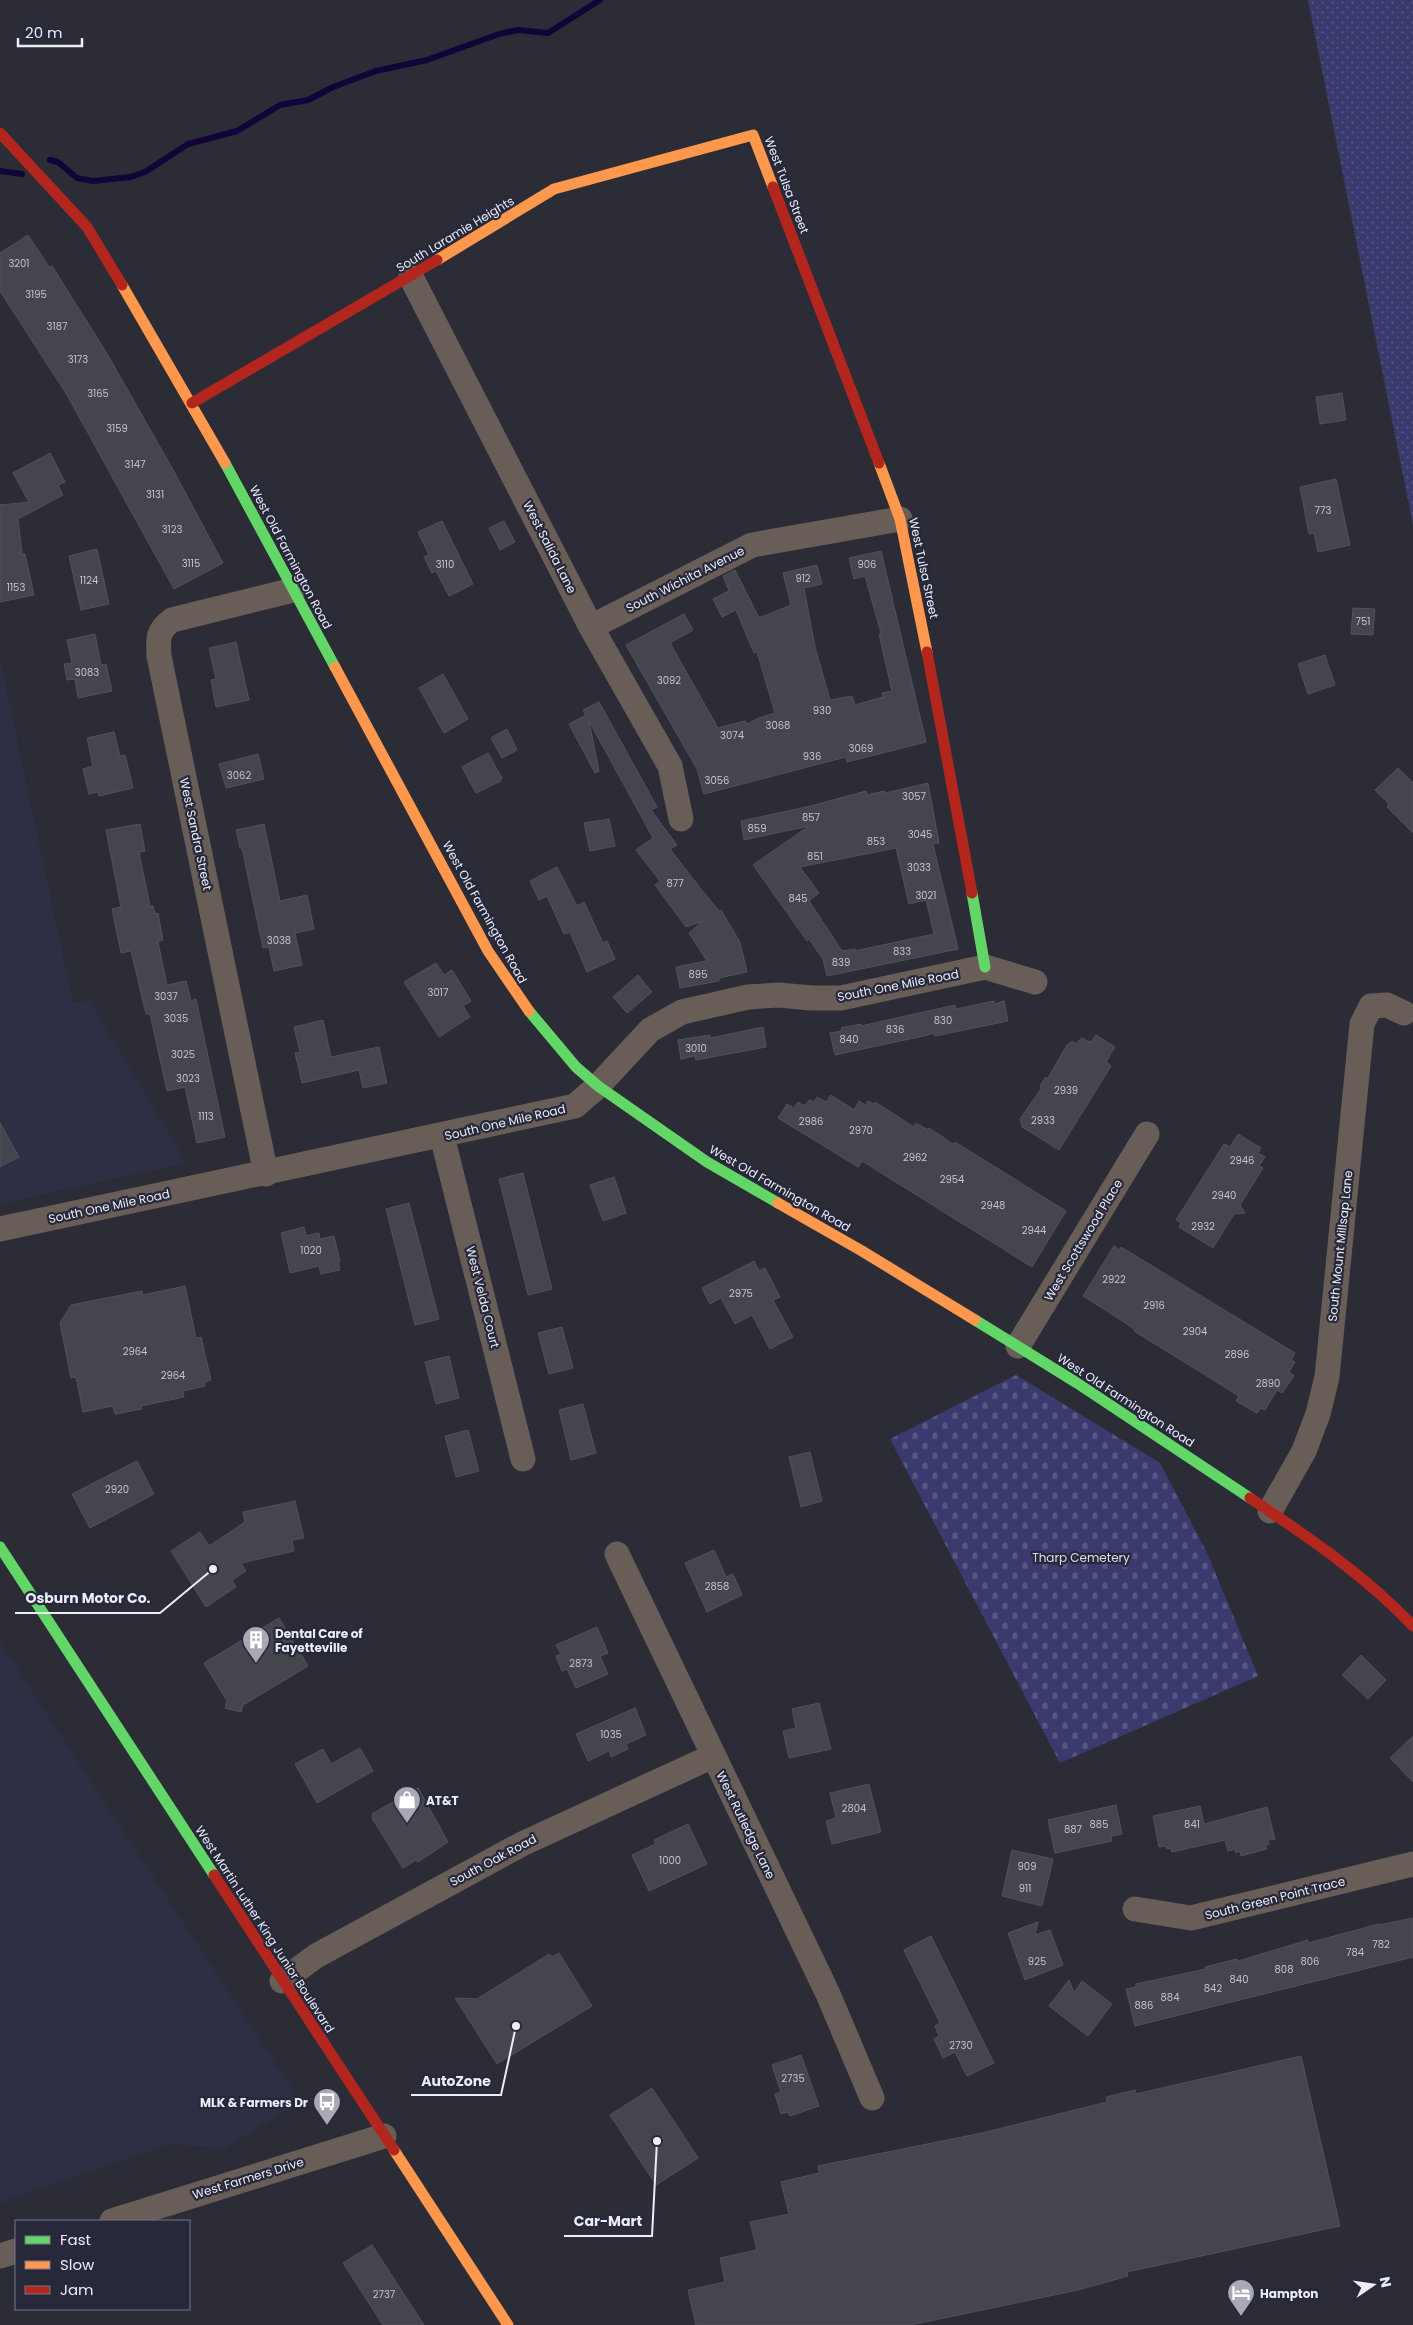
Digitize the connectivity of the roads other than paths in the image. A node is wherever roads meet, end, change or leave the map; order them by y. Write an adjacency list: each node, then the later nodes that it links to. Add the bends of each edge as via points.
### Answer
1 (0, 133): 4 (main road, West Old Farmington Road, via 87,227)
2 (753, 135): 3 (main road, South Laramie Heights, via 554,189); 5 (main road, West Tulsa Street)
3 (411, 277): 4 (main road, South Laramie Heights); 7 (street, West Salida Lane)
4 (192, 404): 6 (main road, West Old Farmington Road)
5 (900, 518): 7 (street, South Wichita Avenue, via 752,545); 9 (main road, West Tulsa Street, via 958,809)
6 (293, 590): 12 (main road, West Old Farmington Road, via 488,951 516,995 544,1030 576,1067); 15 (street, West Sandra Street, via 172,620 162,627 158,640)
7 (591, 627): 8 (street, West Salida Lane, via 670,766)
8 (681, 819)
9 (985, 967): 10 (street, South One Mile Road); 12 (street, South One Mile Road, via 841,998 748,997 682,1012 650,1030)
10 (1035, 982)
11 (1404, 1013): 19 (street, South Mount Millsap Lane, via 1387,1005 1371,1006 1362,1024 1327,1377 1304,1451)
12 (598, 1086): 14 (street, South One Mile Road, via 575,1106); 17 (main road, West Old Farmington Road, via 707,1162)
13 (1147, 1134): 17 (street, West Scottswood Place)
14 (442, 1136): 15 (street, South One Mile Road); 18 (street, West Velda Court)
15 (266, 1174): 16 (street, South One Mile Road)
16 (0, 1229)
17 (1018, 1346): 19 (main road, West Old Farmington Road)
18 (523, 1459)
19 (1270, 1511): 22 (main road, West Old Farmington Road, via 1349,1566)
20 (0, 1547): 26 (main road, West Martin Luther King Junior Boulevard)
21 (617, 1554): 23 (street, West Rutledge Lane)
22 (1413, 1626)
23 (713, 1756): 26 (street, South Oak Road, via 522,1844 316,1956); 27 (street, West Rutledge Lane, via 828,1994)
24 (1413, 1864): 25 (street, South Green Point Trace, via 1191,1918)
25 (1135, 1909)
26 (282, 1981): 28 (main road, West Martin Luther King Junior Boulevard)
27 (872, 2098)
28 (384, 2136): 29 (street, West Farmers Drive); 32 (main road, West Martin Luther King Junior Boulevard)
29 (115, 2220)
30 (15, 2251): 31 (street)
31 (0, 2256)
32 (508, 2325)

